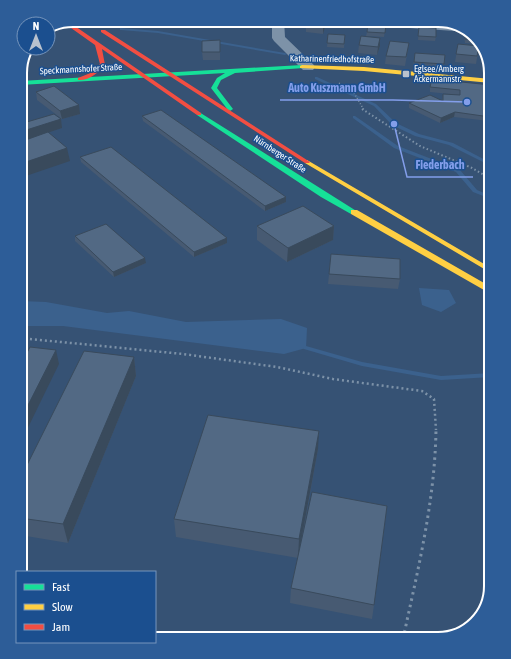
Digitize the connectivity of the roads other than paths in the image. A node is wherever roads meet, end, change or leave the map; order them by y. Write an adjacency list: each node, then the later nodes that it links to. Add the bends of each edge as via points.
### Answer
1 (73, 27): 4 (main road, Nürnberger Straße)
2 (97, 27): 7 (main road, Nürnberger Straße)
3 (278, 27): 5 (street, via 279,38)
4 (98, 45): 8 (main road, Nürnberger Straße); 9 (main road, via 102,64 95,73)
5 (308, 67): 6 (main road, Katharinenfriedhofstraße); 10 (main road, Katharinenfriedhofstraße, via 364,68)
6 (235, 70): 7 (main road, Katharinenfriedhofstraße); 12 (main road, via 219,80 214,88)
7 (172, 74): 8 (main road, Speckmannshofer Straße); 12 (main road, Nürnberger Straße)
8 (142, 76): 9 (main road, Speckmannshofer Straße); 14 (main road, Nürnberger Straße, via 324,194)
9 (80, 79): 11 (main road, Speckmannshofer Straße)
10 (484, 80)
11 (27, 83)
12 (246, 123): 13 (main road, Nürnberger Straße, via 364,197)
13 (484, 267)
14 (484, 287)

